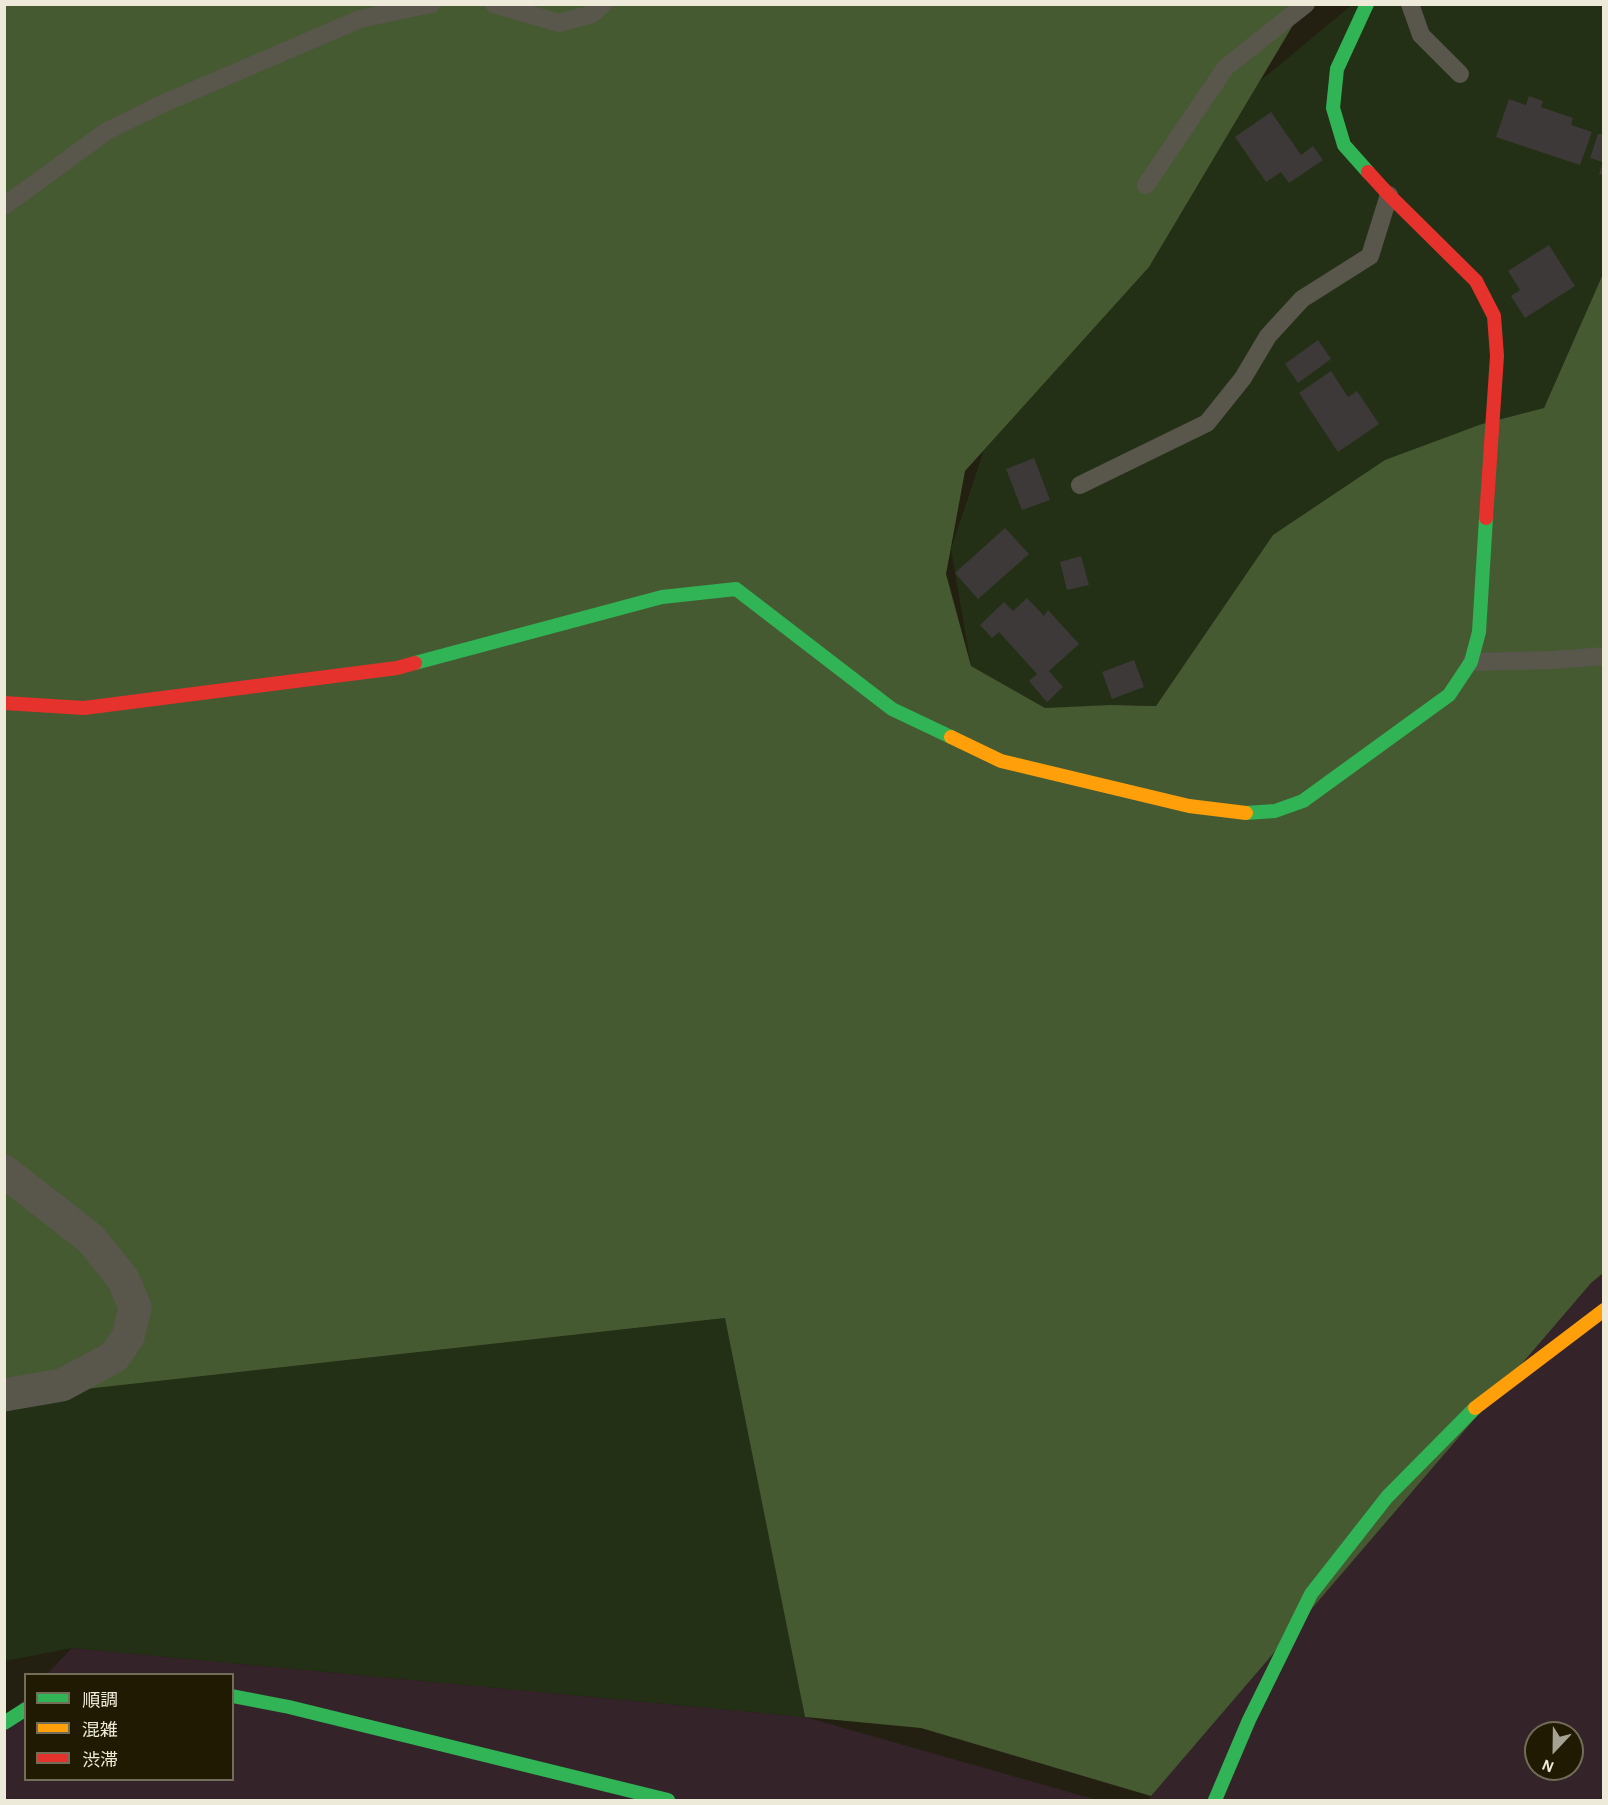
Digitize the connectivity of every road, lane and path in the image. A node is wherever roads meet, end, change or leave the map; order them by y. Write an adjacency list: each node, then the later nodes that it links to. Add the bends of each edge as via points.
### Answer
1 (431, 4): 10 (lane, via 360,19 162,104 106,131)
2 (494, 4): 3 (lane, via 559,23 592,14)
3 (603, 4)
4 (1306, 4): 8 (lane, via 1226,67)
5 (1367, 4): 9 (street, via 1337,69 1333,108 1344,144)
6 (1410, 4): 7 (lane, via 1421,35)
7 (1460, 74)
8 (1146, 185)
9 (1389, 195): 11 (lane, via 1370,256 1302,299 1268,336 1243,378 1207,423); 13 (street, via 1476,281 1494,316 1497,356 1479,632)
10 (4, 206)
11 (1080, 485)
12 (1604, 656): 13 (lane)
13 (1471, 662): 14 (street, via 1449,695 1304,801 1275,811 1239,813 1189,806 1001,761 892,709 736,589 662,597 397,668 84,708)
14 (4, 703)
15 (4, 1171): 17 (street, via 91,1239 123,1279 135,1306 128,1337 114,1357 62,1385)
16 (1604, 1310): 22 (street, via 1472,1410 1387,1497 1311,1594)
17 (4, 1395)
18 (234, 1696): 21 (street)
19 (24, 1710): 20 (street)
20 (4, 1723)
21 (668, 1800)
22 (1215, 1800)

